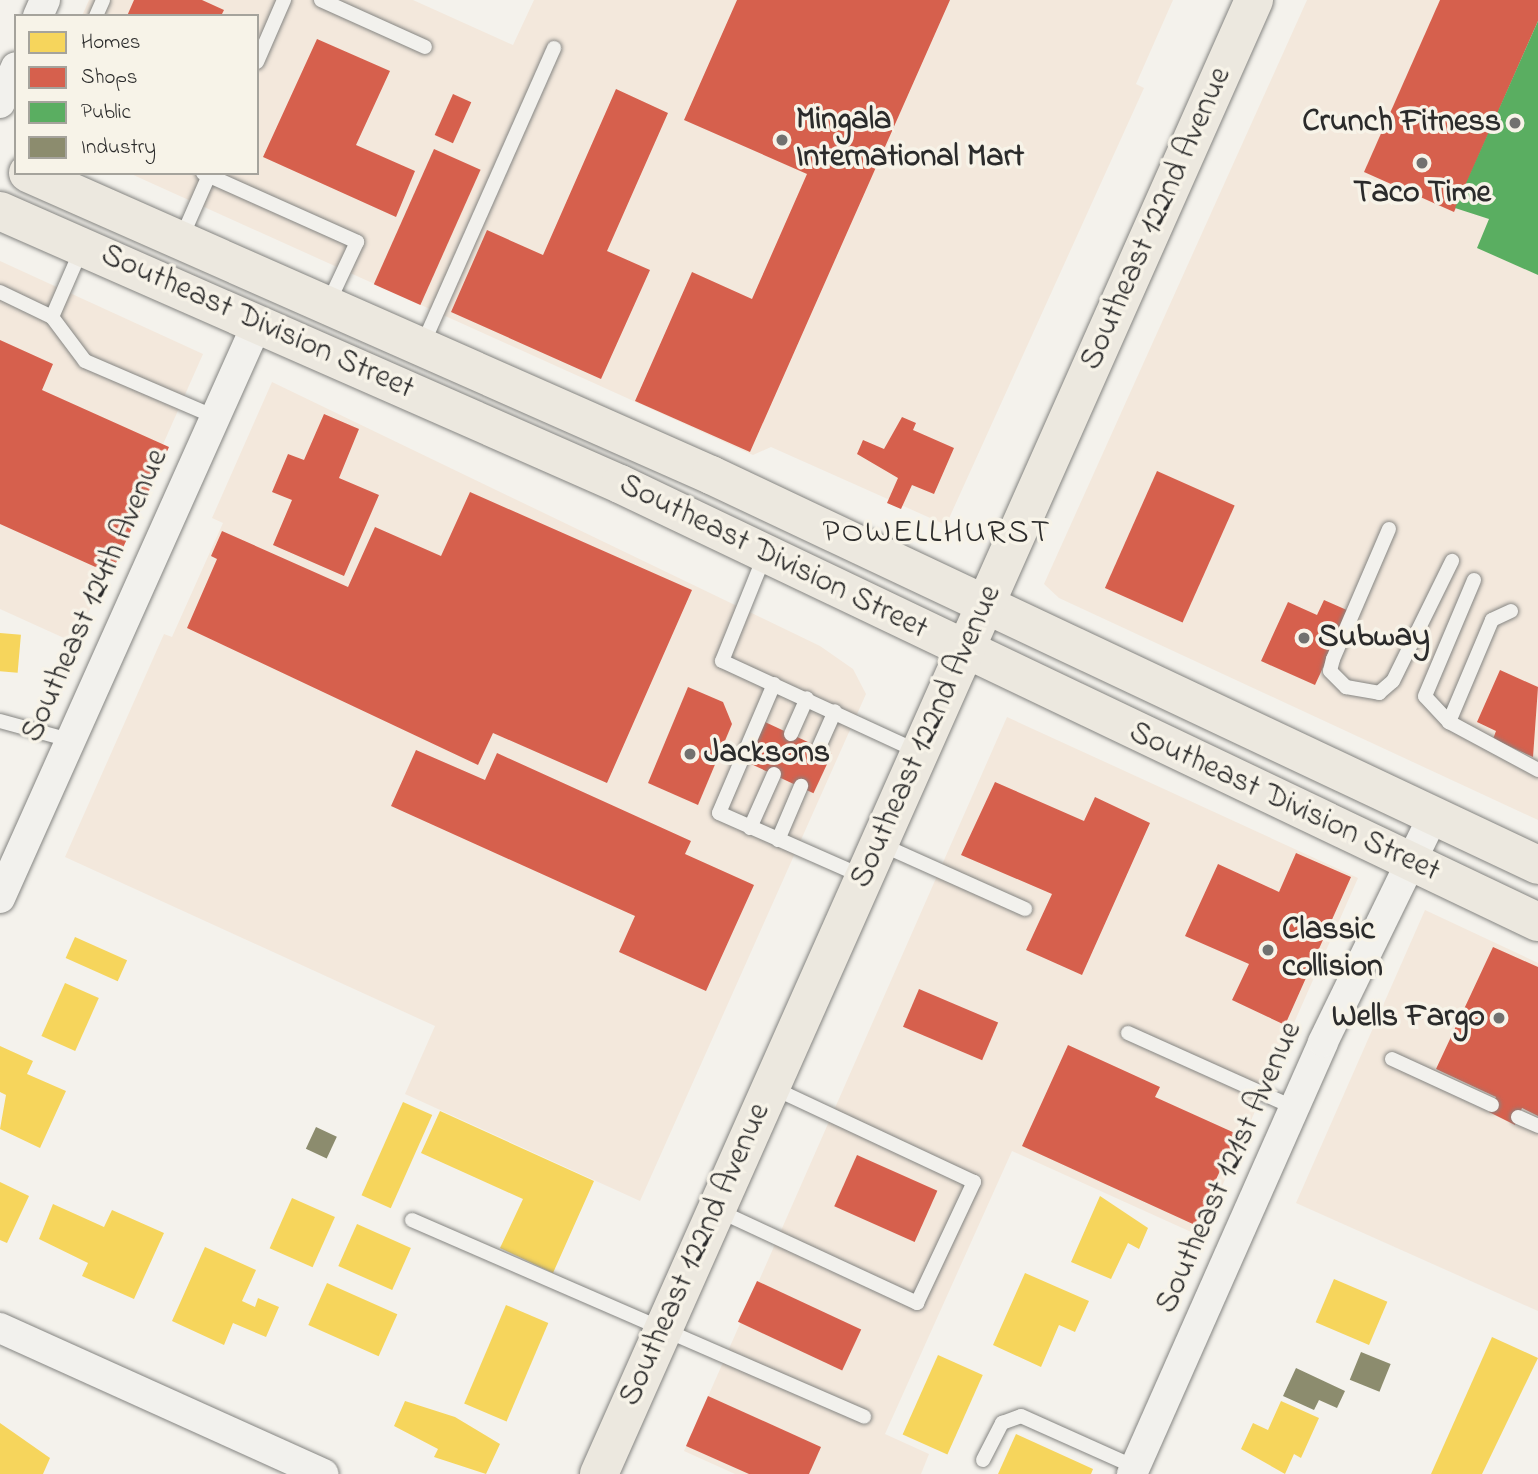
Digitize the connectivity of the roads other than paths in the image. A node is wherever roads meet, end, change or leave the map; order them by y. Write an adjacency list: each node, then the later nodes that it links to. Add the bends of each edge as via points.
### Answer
1 (284, 0): 6 (lane)
2 (321, 0): 4 (lane)
3 (1254, 0): 23 (main road, Southeast 122nd Avenue)
4 (425, 47)
5 (554, 48): 17 (lane)
6 (259, 57)
7 (33, 175): 11 (main road, Southeast Division Street)
8 (207, 175): 11 (lane)
9 (209, 175): 14 (lane, via 357,242)
10 (3, 220): 12 (main road, Southeast Division Street)
11 (181, 240): 14 (main road, Southeast Division Street)
12 (83, 247): 15 (lane); 16 (main road, Southeast Division Street)
13 (0, 292): 15 (lane)
14 (327, 305): 16 (main road, via 296,305); 17 (main road, Southeast Division Street)
15 (52, 317): 18 (lane, via 85,361)
16 (257, 324): 18 (street, Southeast 124th Avenue); 20 (main road, Southeast Division Street, via 620,484)
17 (421, 347): 23 (main road, Southeast Division Street, via 711,475)
18 (215, 417): 32 (street, Southeast 124th Avenue)
19 (1390, 529): 21 (lane, via 1333,659 1330,671 1346,687 1379,692 1393,681)
20 (764, 556): 25 (main road, Southeast Division Street); 26 (lane, via 722,660)
21 (1452, 561)
22 (1474, 580): 30 (lane, via 1425,696)
23 (985, 607): 25 (main road, Southeast 122nd Avenue); 38 (main road, Southeast Division Street)
24 (1511, 611): 30 (lane, via 1492,620)
25 (965, 651): 34 (main road, Southeast 122nd Avenue); 42 (main road, Southeast Division Street)
26 (774, 684): 27 (lane); 39 (lane, via 719,813)
27 (807, 698): 28 (lane); 31 (lane)
28 (835, 712): 33 (lane); 34 (lane)
29 (0, 721): 32 (lane)
30 (1449, 722): 35 (lane)
31 (791, 734)
32 (69, 740): 44 (street, Southeast 124th Avenue)
33 (819, 747)
34 (919, 752): 41 (main road, Southeast 122nd Avenue)
35 (1538, 770)
36 (774, 774): 39 (lane)
37 (801, 786): 40 (lane)
38 (1433, 816): 42 (street, Southeast 121st Avenue); 43 (main road, Southeast Division Street)
39 (750, 828): 40 (lane)
40 (778, 840): 41 (lane)
41 (871, 860): 45 (lane); 49 (main road, Southeast 122nd Avenue)
42 (1411, 863): 46 (main road, Southeast Division Street); 51 (street, Southeast 121st Avenue)
43 (1538, 865)
44 (0, 898)
45 (1025, 909)
46 (1538, 922)
47 (1128, 1033): 51 (lane)
48 (1392, 1059): 50 (lane)
49 (771, 1087): 54 (main road, Southeast 122nd Avenue); 54 (lane, via 974,1182 917,1303)
50 (1492, 1105)
51 (1295, 1108): 60 (street, Southeast 121st Avenue)
52 (1518, 1117): 53 (lane)
53 (1538, 1126)
54 (716, 1210): 57 (main road, Southeast 122nd Avenue)
55 (412, 1220): 57 (lane)
56 (0, 1328): 61 (street)
57 (664, 1328): 58 (lane); 62 (main road, Southeast 122nd Avenue)
58 (864, 1417)
59 (983, 1460): 60 (lane, via 1002,1423 1021,1416)
60 (1134, 1471)
61 (324, 1474)
62 (599, 1474)

